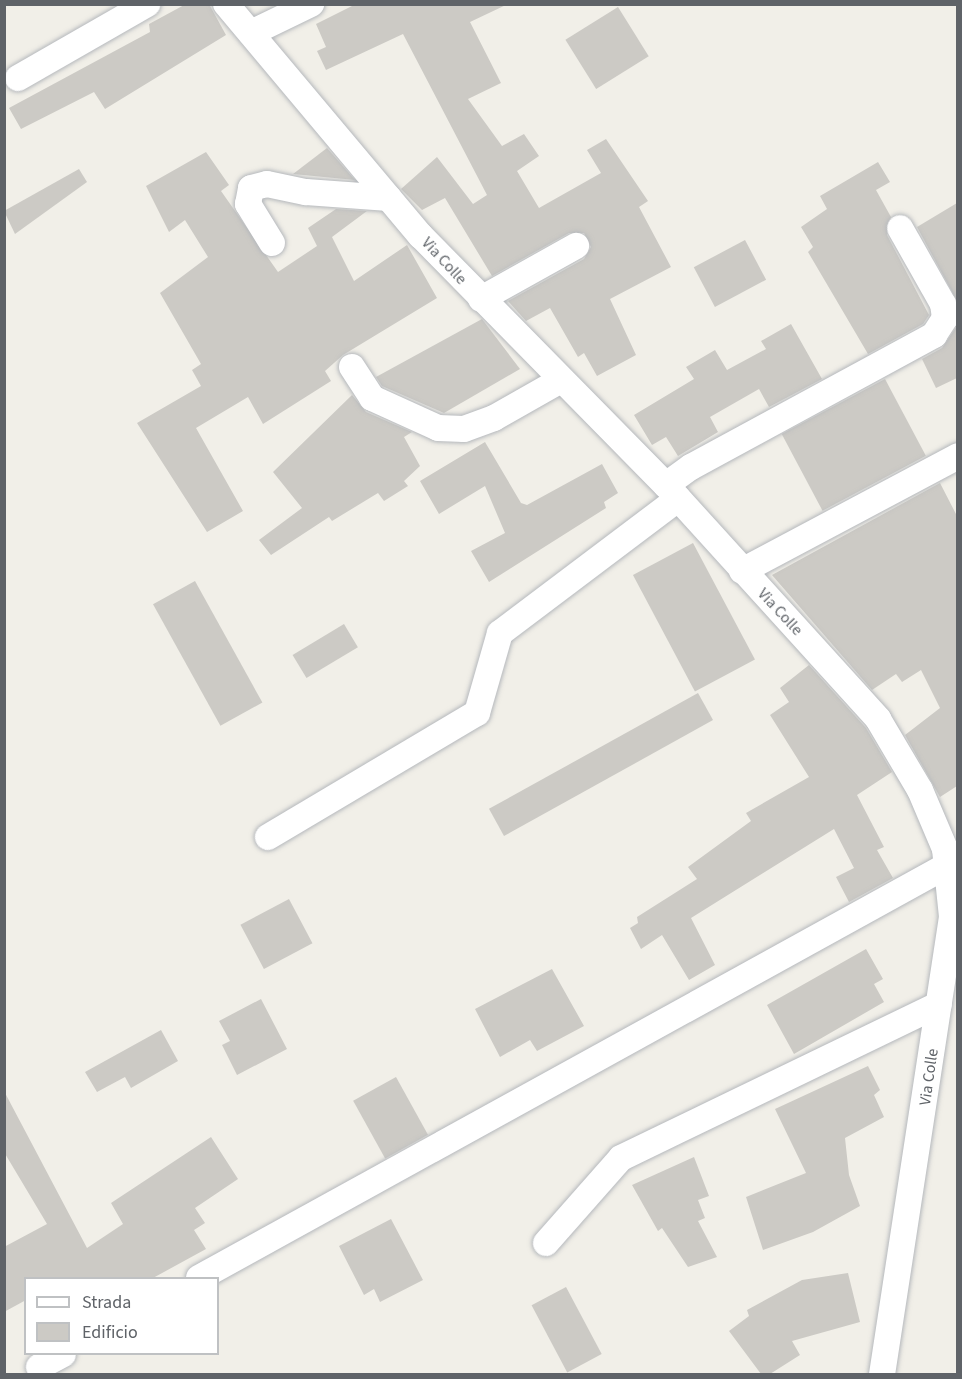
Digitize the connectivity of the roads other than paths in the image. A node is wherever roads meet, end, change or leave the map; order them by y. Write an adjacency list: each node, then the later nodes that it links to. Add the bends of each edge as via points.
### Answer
1 (147, 4): 5 (street)
2 (226, 4): 4 (street, Via Colle)
3 (311, 4): 4 (street)
4 (251, 33): 6 (street, Via Colle)
5 (18, 78)
6 (389, 198): 8 (street, via 306,192 267,184 251,188 248,204); 10 (street, Via Colle)
7 (900, 228): 14 (street, via 943,304 945,318 934,335 690,467)
8 (272, 243)
9 (576, 246): 10 (street)
10 (481, 299): 12 (street, Via Colle)
11 (352, 367): 12 (street, via 372,398 438,428 464,429 494,418)
12 (559, 381): 14 (street, Via Colle)
13 (957, 456): 15 (street)
14 (672, 492): 15 (street, Via Colle); 16 (street, via 500,633 477,713)
15 (742, 571): 17 (street, Via Colle, via 878,719 920,790)
16 (268, 837)
17 (948, 866): 18 (street, Via Colle, via 952,917); 20 (street)
18 (939, 1004): 19 (street, via 621,1158); 23 (street, Via Colle)
19 (546, 1243)
20 (201, 1277)
21 (60, 1355): 22 (street)
22 (39, 1367)
23 (882, 1374)

